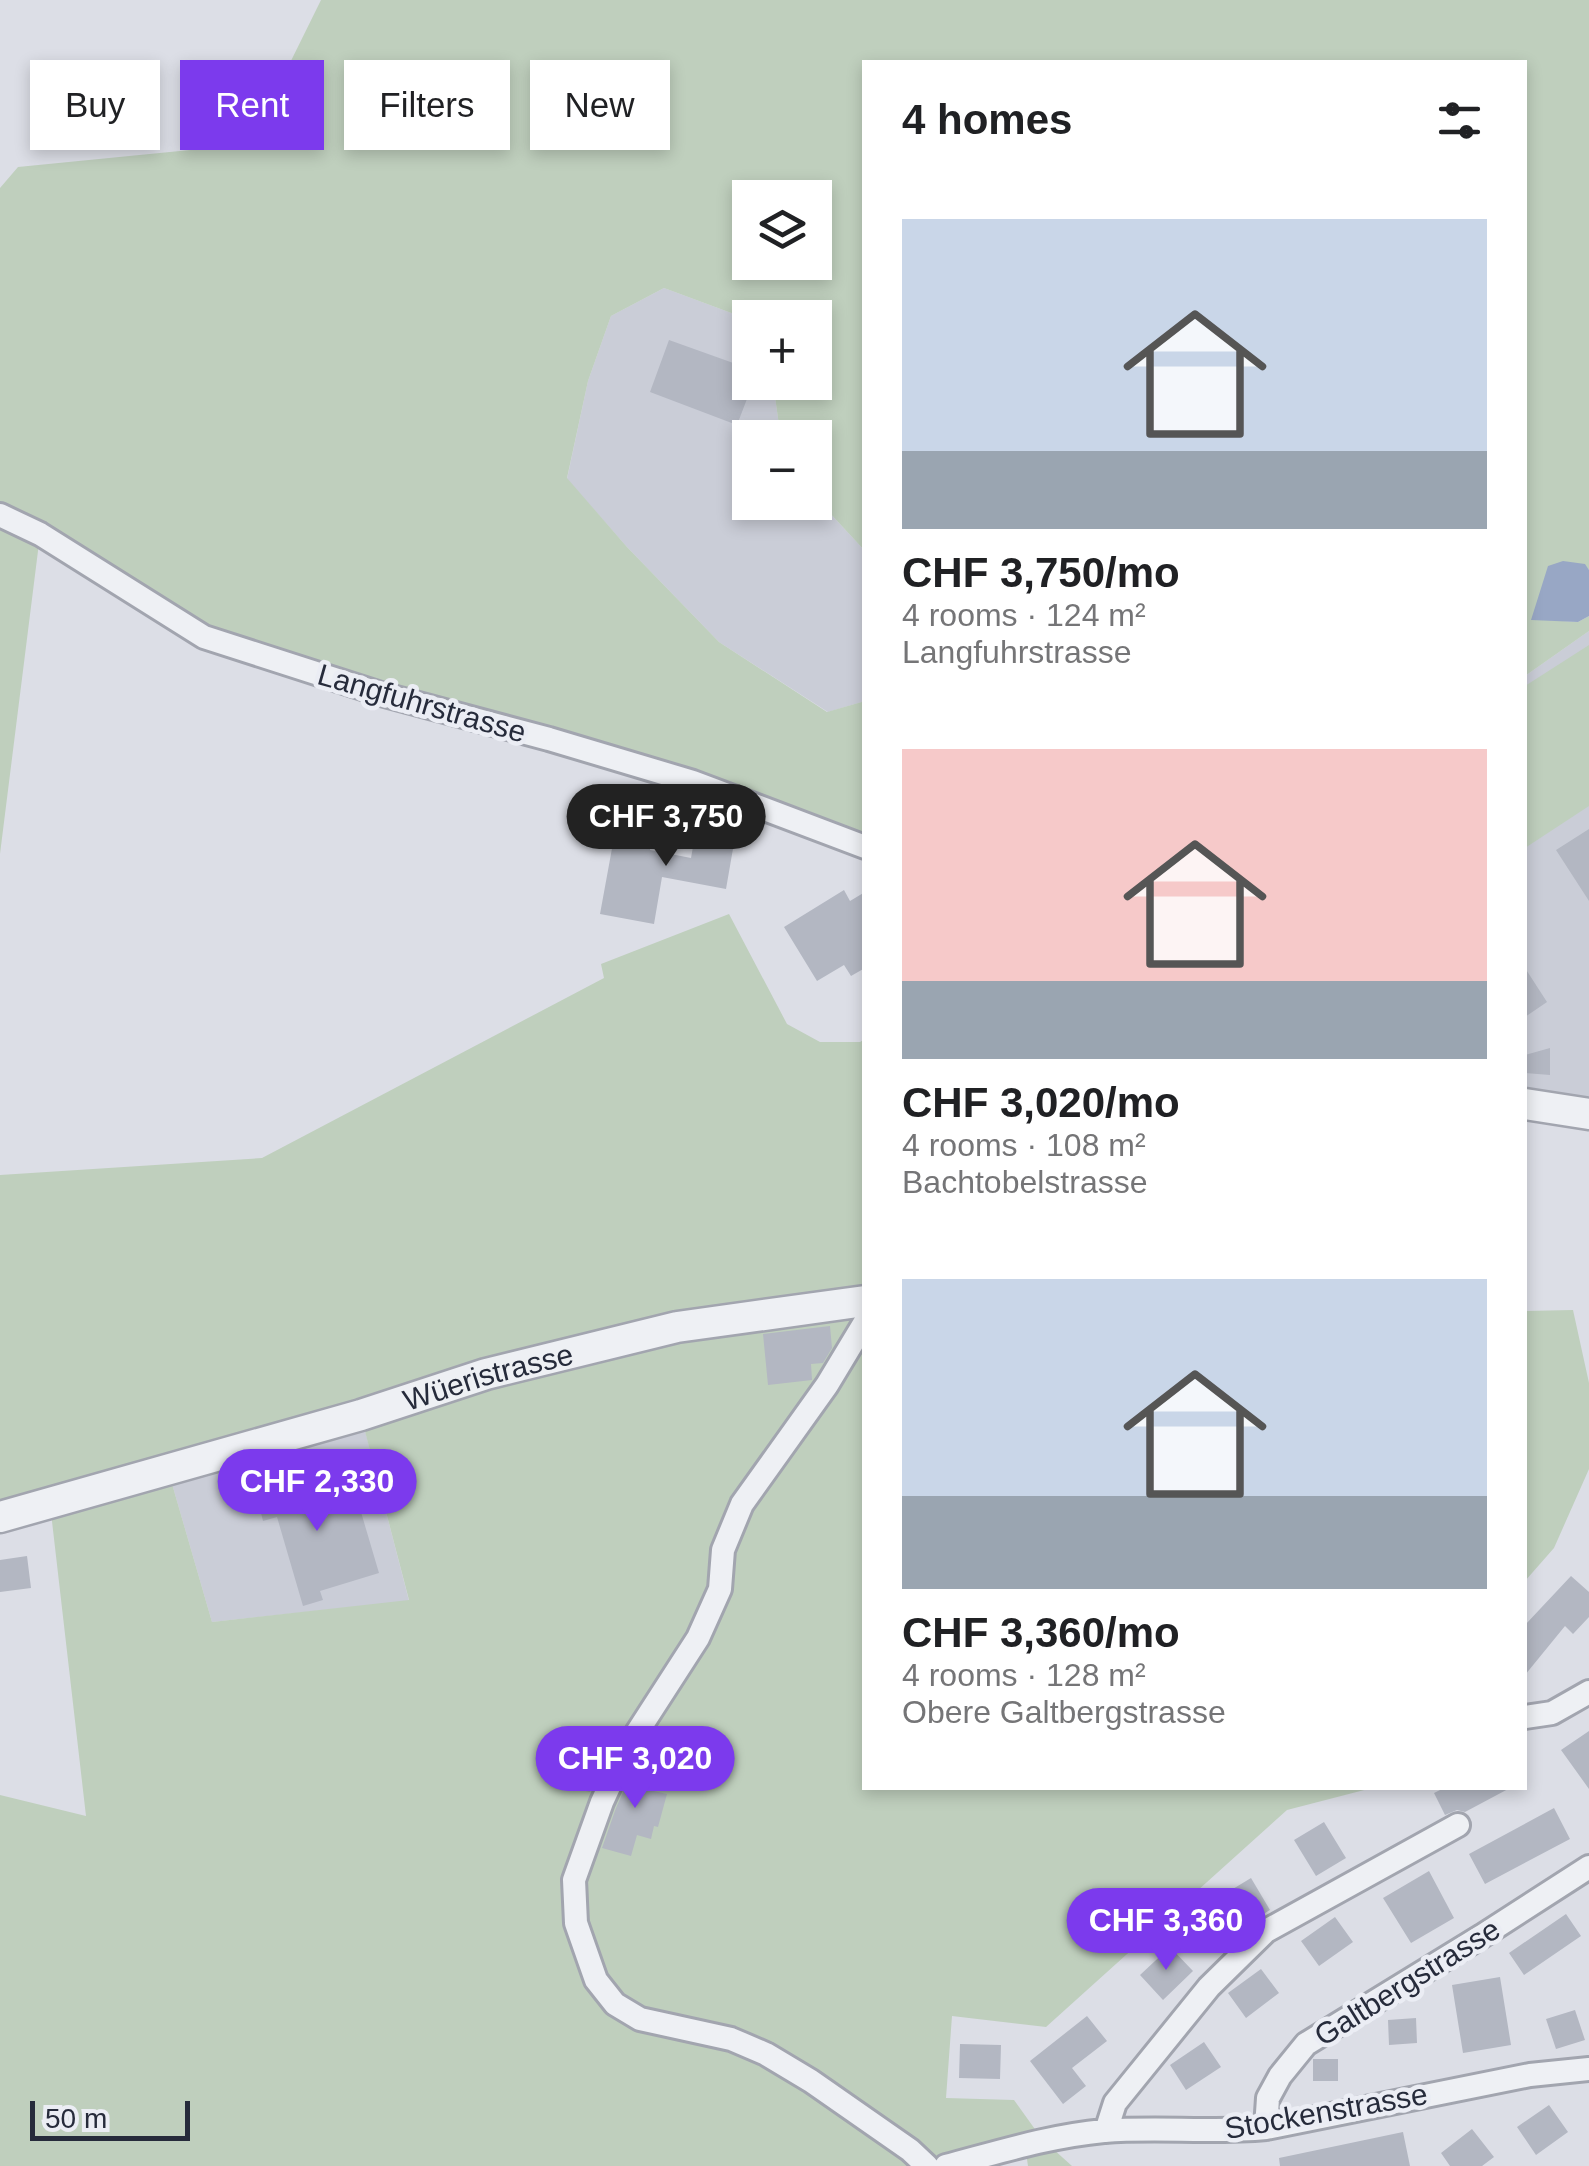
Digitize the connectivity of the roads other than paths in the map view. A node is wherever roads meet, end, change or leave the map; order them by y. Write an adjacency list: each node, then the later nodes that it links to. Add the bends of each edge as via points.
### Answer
1 (0, 516): 2 (street, Langfuhrstrasse, via 204,637 693,782)
2 (862, 846)
3 (1527, 1104): 4 (street)
4 (1589, 1114)
5 (862, 1300): 7 (street, Wüeristrasse, via 677,1327 486,1374)
6 (862, 1327): 16 (street, via 742,1504 723,1550 720,1589 698,1638 626,1748 602,1802 574,1880 576,1923 596,1980 615,2004 640,2019 732,2039 766,2054)
7 (0, 1516)
8 (1589, 1692): 9 (street, via 1552,1713)
9 (1527, 1717)
10 (1458, 1824): 14 (street, via 1266,1931 1209,1987 1115,2103)
11 (1589, 1867): 13 (street, Galtbergstrasse, via 1306,2044 1268,2098)
12 (1589, 2069): 13 (street, Stockenstrasse)
13 (1266, 2128): 14 (street, Stockenstrasse)
14 (1106, 2131): 15 (street, Stockenstrasse, via 1042,2139)
15 (1027, 2155): 17 (street, Stockenstrasse)
16 (927, 2166)
17 (946, 2166)

